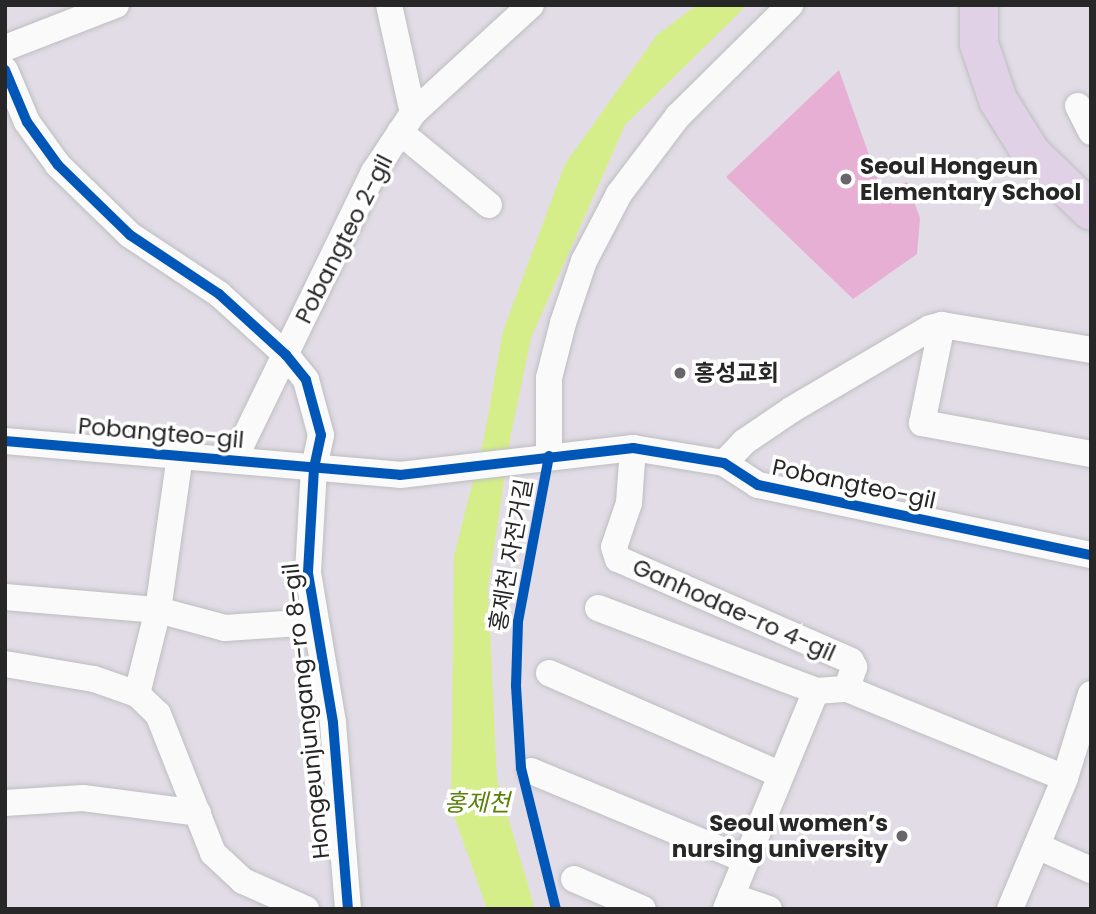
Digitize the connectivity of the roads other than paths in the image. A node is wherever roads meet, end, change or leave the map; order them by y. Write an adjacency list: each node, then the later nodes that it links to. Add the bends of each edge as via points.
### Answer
1 (116, 5): 6 (street)
2 (389, 5): 9 (street)
3 (531, 5): 9 (street, Pobangteo 2-gil)
4 (790, 5): 20 (street, via 678,116 619,194 584,261 563,323 549,378)
5 (978, 7): 12 (main road, via 987,73 1012,126 1031,153)
6 (5, 48)
7 (5, 70): 15 (street, via 27,122 58,165 130,235 201,279)
8 (1078, 106): 10 (street)
9 (407, 123): 11 (street, Pobangteo 2-gil); 15 (street, Pobangteo 2-gil, via 363,193)
10 (1091, 132)
11 (489, 205)
12 (1091, 211)
13 (942, 325): 14 (street); 18 (street, via 922,423); 22 (street, via 918,334 791,410 744,442)
14 (1091, 350)
15 (286, 355): 21 (street, Pobangteo 2-gil); 23 (street, via 306,380 321,435)
16 (5, 441): 19 (street, Pobangteo-gil)
17 (633, 448): 20 (street, Pobangteo-gil); 22 (street, Pobangteo-gil); 31 (street, Ganhodae-ro 4-gil, via 629,503 614,547 618,559 851,661 854,667)
18 (1091, 454)
19 (180, 456): 21 (street, Pobangteo-gil); 27 (street)
20 (539, 457): 23 (street, Pobangteo-gil, via 400,475)
21 (234, 460): 23 (street, Pobangteo-gil)
22 (724, 463): 24 (street, Pobangteo-gil, via 758,485)
23 (314, 468): 28 (street, Hongeunjungang-ro 8-gil, via 308,573)
24 (1091, 555)
25 (5, 597): 27 (street, Hongeunjungang-ro 8-gil)
26 (598, 608): 32 (street, Ganhodae-ro 4-gil)
27 (158, 610): 28 (street, Hongeunjungang-ro 8-gil, via 225,628); 33 (street)
28 (315, 622): 46 (street, Hongeunjungang-ro 8-gil, via 333,723)
29 (5, 664): 33 (street, via 94,679)
30 (549, 673): 36 (street)
31 (846, 689): 32 (street, Ganhodae-ro 4-gil); 37 (street, Ganhodae-ro 4-gil)
32 (816, 691): 36 (street, Ganhodae-ro 4-gil)
33 (137, 694): 39 (street, via 158,714)
34 (1091, 694): 37 (street)
35 (531, 771): 41 (street)
36 (781, 775): 41 (street, Ganhodae-ro 4-gil)
37 (1065, 778): 40 (street)
38 (5, 803): 39 (street, via 83,798)
39 (198, 813): 45 (street, via 213,853 243,881)
40 (1037, 846): 42 (street); 49 (street)
41 (746, 860): 44 (street, Ganhodae-ro 4-gil)
42 (1091, 870)
43 (574, 879): 47 (street)
44 (729, 902): 48 (street)
45 (290, 906)
46 (348, 909)
47 (643, 909)
48 (769, 909)
49 (1010, 909)

